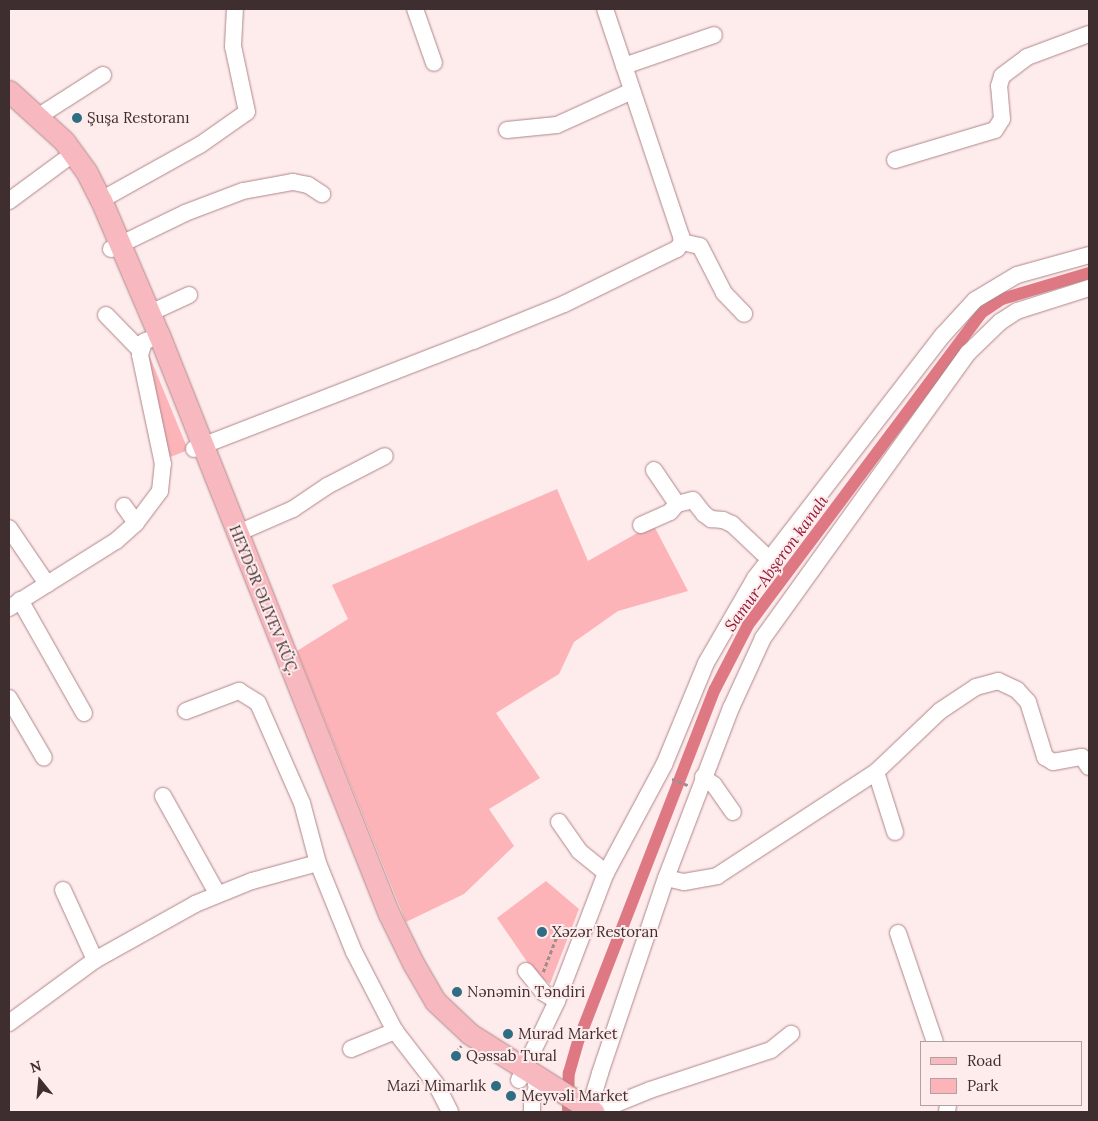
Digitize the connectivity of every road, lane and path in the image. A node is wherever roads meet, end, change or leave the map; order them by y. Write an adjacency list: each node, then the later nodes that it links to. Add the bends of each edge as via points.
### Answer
1 (235, 9): 17 (street, via 233,46 247,112 200,145)
2 (415, 9): 6 (street)
3 (605, 9): 7 (street)
4 (1089, 34): 15 (street, via 1027,57 1002,76 999,86 1002,119 995,130)
5 (714, 35): 7 (street)
6 (434, 63)
7 (624, 66): 10 (street)
8 (103, 75): 12 (street)
9 (9, 90): 12 (main road, HEYDƏR ƏLIYEV KÜÇ.)
10 (632, 91): 13 (street, via 557,125); 19 (street)
11 (9, 105): 14 (main road, HEYDƏR ƏLIYEV KÜÇ.)
12 (39, 116): 14 (main road, HEYDƏR ƏLIYEV KÜÇ.)
13 (507, 130)
14 (70, 156): 17 (main road, HEYDƏR ƏLIYEV KÜÇ.); 18 (street); 20 (main road, HEYDƏR ƏLIYEV KÜÇ.)
15 (895, 160)
16 (322, 194): 20 (street, via 308,184 293,182 243,191 185,213)
17 (101, 200): 20 (main road, HEYDƏR ƏLIYEV KÜÇ.)
18 (9, 201)
19 (682, 242): 25 (street, via 700,246 724,293); 28 (street, via 654,262 564,304 434,358)
20 (116, 247): 24 (main road, HEYDƏR ƏLIYEV KÜÇ.); 27 (main road, HEYDƏR ƏLIYEV KÜÇ.)
21 (1089, 255): 37 (street, via 1017,276 975,300 943,334)
22 (1089, 288): 47 (street, via 1017,311 993,328 963,359 763,638)
23 (189, 295): 24 (street)
24 (150, 314): 27 (main road, HEYDƏR ƏLIYEV KÜÇ.)
25 (744, 314)
26 (106, 316): 27 (street)
27 (149, 341): 28 (main road, HEYDƏR ƏLIYEV KÜÇ.); 33 (street, via 163,464 160,491)
28 (198, 448): 36 (main road, HEYDƏR ƏLIYEV KÜÇ.); 68 (main road, HEYDƏR ƏLIYEV KÜÇ., via 389,941 416,990 442,1024 475,1052)
29 (385, 456): 36 (street, via 327,486 293,510)
30 (654, 470): 31 (street)
31 (677, 504): 34 (street, via 670,512); 37 (street, via 693,500 711,520 732,524)
32 (124, 506): 33 (street)
33 (136, 523): 38 (street, via 116,541)
34 (641, 525)
35 (9, 528): 38 (street)
36 (238, 533): 68 (main road, HEYDƏR ƏLIYEV KÜÇ., via 389,914 408,954 436,1000 452,1019)
37 (769, 559): 53 (street, via 706,663 664,765)
38 (47, 584): 39 (street)
39 (14, 604): 42 (street)
40 (9, 698): 43 (street)
41 (186, 711): 52 (street, via 239,691 258,703 302,803)
42 (84, 713)
43 (44, 758)
44 (1089, 767): 45 (street, via 1082,757 1049,761 1028,702 1017,690 998,681 965,691)
45 (876, 772): 51 (street); 54 (street, via 717,876 684,882)
46 (670, 778): 47 (path)
47 (696, 781): 49 (street, via 714,786); 54 (street)
48 (163, 796): 56 (street)
49 (732, 812)
50 (560, 822): 53 (street, via 579,851)
51 (895, 832)
52 (318, 863): 56 (street); 64 (street, via 354,952)
53 (606, 873): 62 (street)
54 (666, 878): 71 (street)
55 (63, 890): 59 (street)
56 (217, 893): 59 (street)
57 (558, 933): 61 (path)
58 (898, 933): 66 (street)
59 (95, 960): 63 (street)
60 (526, 971): 61 (street)
61 (538, 985): 62 (street)
62 (557, 1001): 68 (street)
63 (9, 1023)
64 (396, 1031): 67 (street); 69 (street, via 436,1084)
65 (791, 1034): 71 (street, via 771,1050)
66 (935, 1041)
67 (351, 1049)
68 (534, 1082): 70 (street); 71 (main road)
69 (450, 1112)
70 (532, 1112)
71 (589, 1112)

